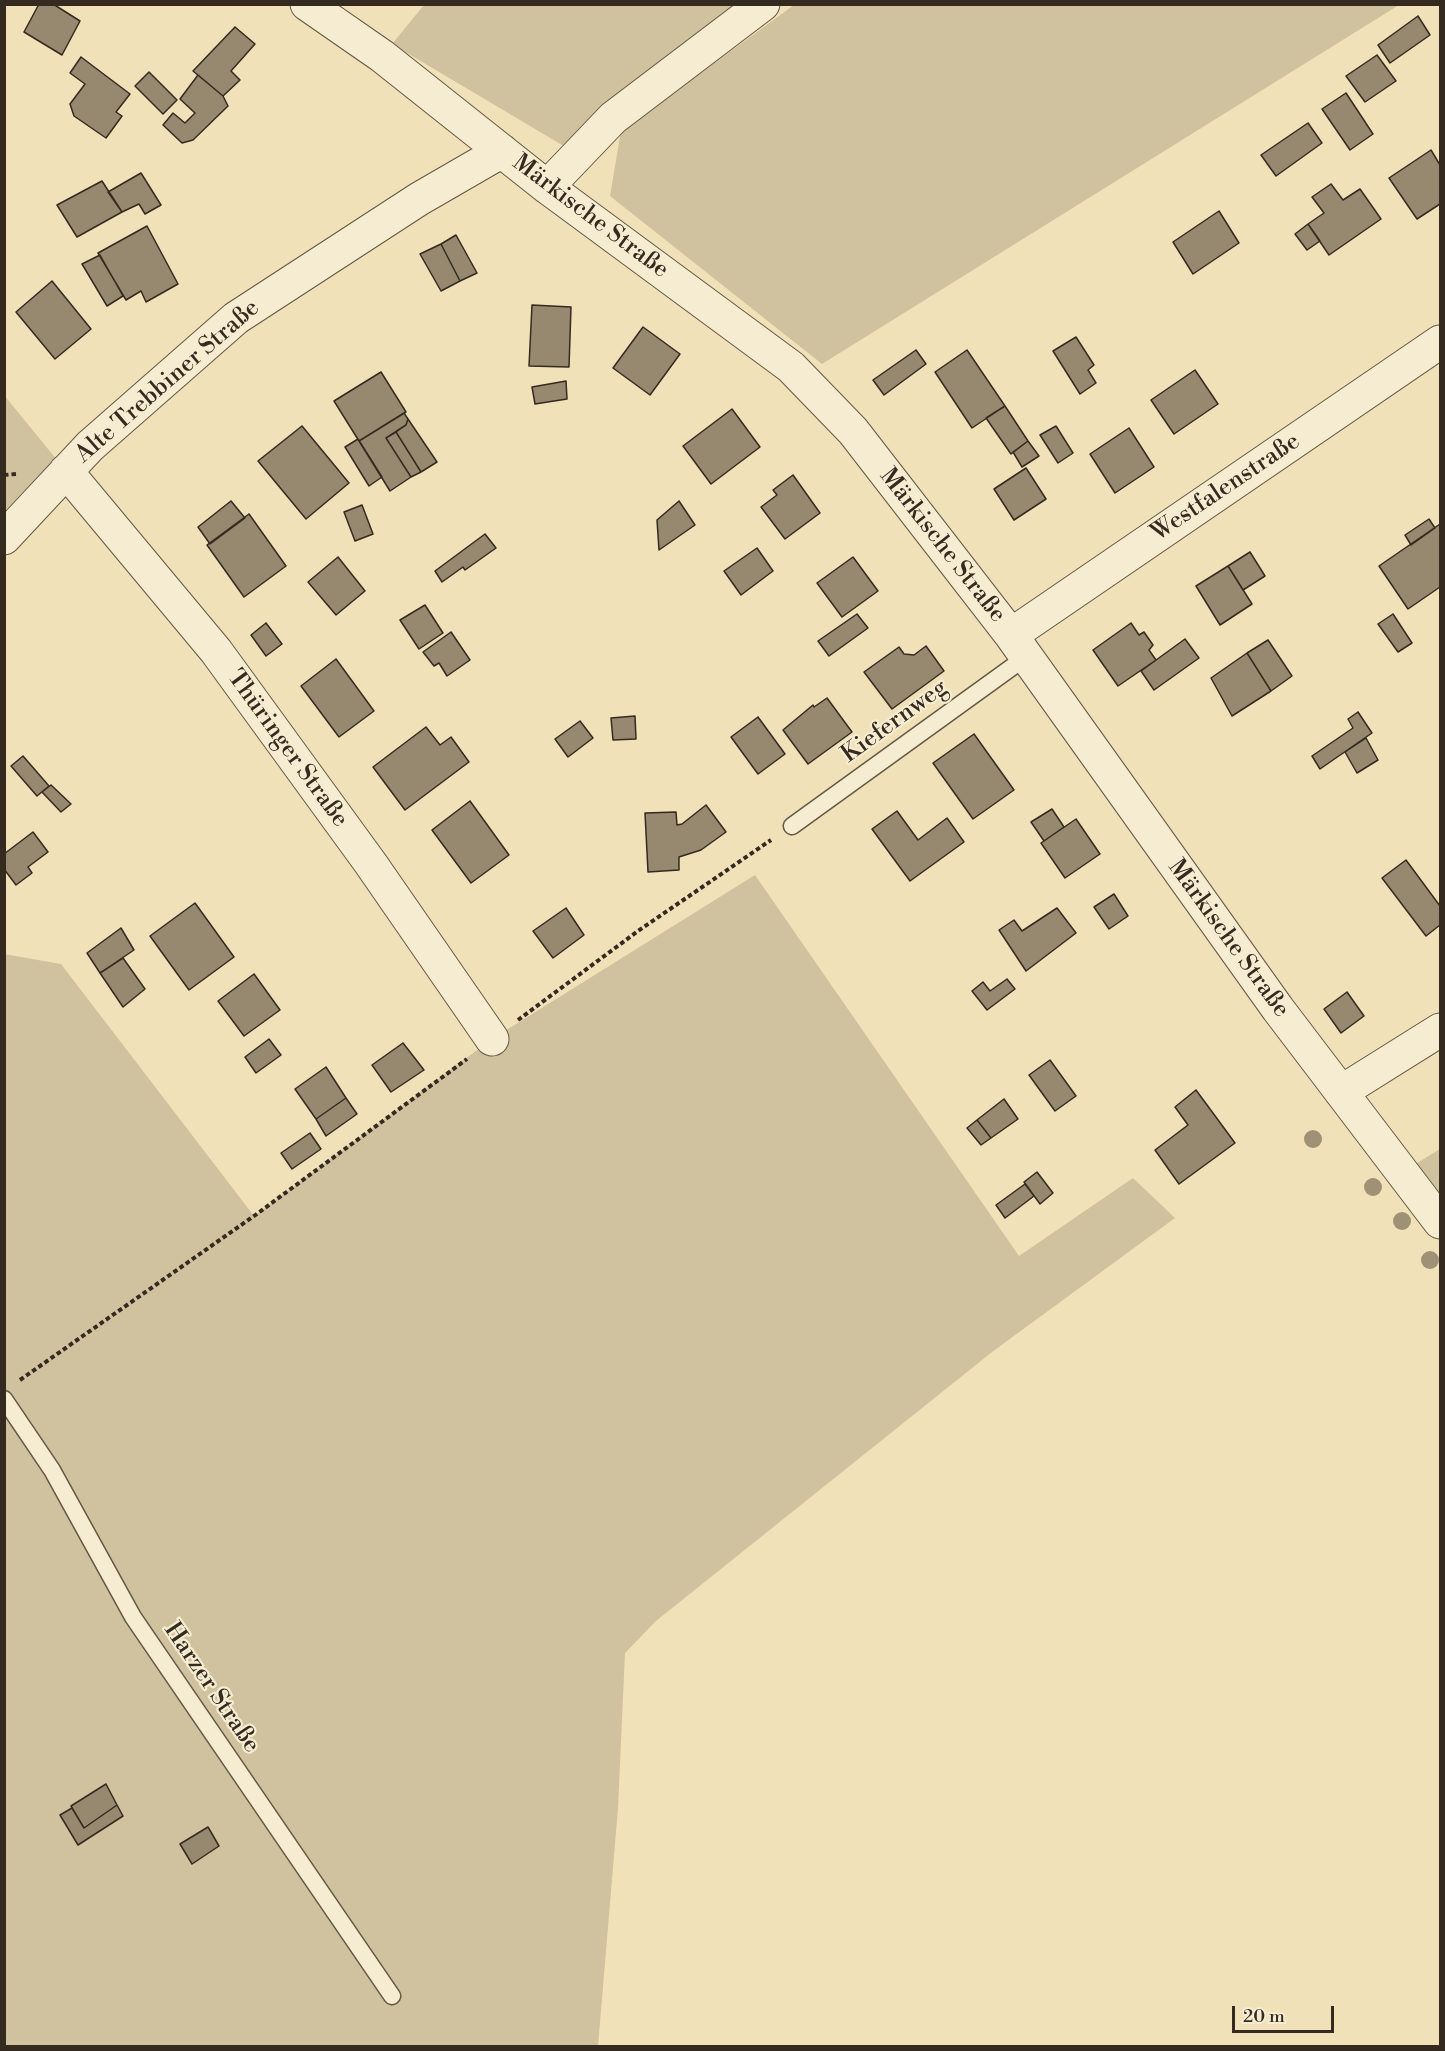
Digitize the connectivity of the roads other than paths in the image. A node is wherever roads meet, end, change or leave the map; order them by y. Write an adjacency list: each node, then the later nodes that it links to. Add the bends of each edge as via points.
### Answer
1 (307, 4): 3 (street, Märkische Straße, via 382,56)
2 (764, 4): 4 (street, via 613,118)
3 (502, 151): 4 (street, Märkische Straße); 6 (street, Alte Trebbiner Straße, via 419,199 236,318)
4 (547, 187): 8 (street, Märkische Straße, via 791,367 854,431)
5 (1440, 342): 8 (street, Westfalenstraße)
6 (66, 471): 7 (street, Alte Trebbiner Straße); 11 (street, Thüringer Straße, via 216,651 371,864)
7 (4, 538)
8 (1019, 646): 9 (lane, Kiefernweg); 12 (street, Märkische Straße)
9 (792, 825)
10 (1440, 1030): 12 (street)
11 (492, 1040)
12 (1341, 1092): 13 (street, Märkische Straße)
13 (1440, 1222)
14 (4, 1399): 15 (lane, Harzer Straße, via 52,1470 133,1617)
15 (392, 1996)

